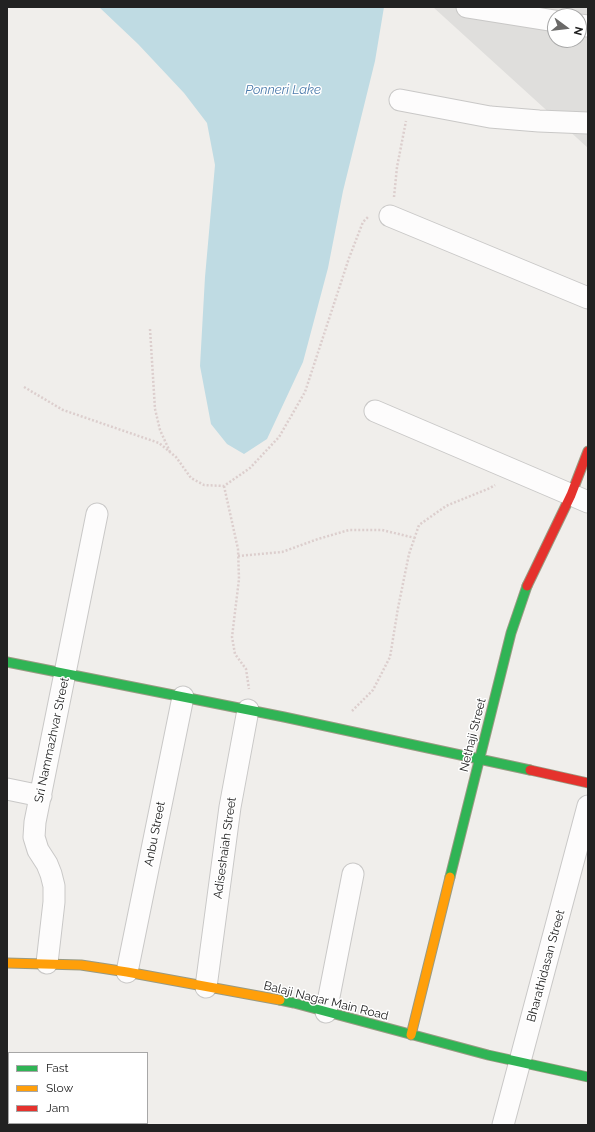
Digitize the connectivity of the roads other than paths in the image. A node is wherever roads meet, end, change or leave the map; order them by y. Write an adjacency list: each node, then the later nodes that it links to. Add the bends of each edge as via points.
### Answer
1 (467, 7): 2 (street)
2 (547, 20)
3 (406, 101): 4 (street, via 490,117)
4 (588, 123)
5 (390, 216): 6 (street)
6 (588, 298)
7 (375, 411): 9 (street)
8 (588, 451): 9 (street, Nethaji Street)
9 (579, 499): 15 (street, Nethaji Street, via 529,582 511,633)
10 (97, 514): 12 (street, Sri Nammazhvar Street)
11 (7, 662): 12 (street)
12 (66, 673): 13 (street); 18 (street, Sri Nammazhvar Street)
13 (183, 697): 14 (street); 23 (street, Anbu Street)
14 (248, 710): 15 (street); 24 (street, Adiseshaiah Street, via 230,807)
15 (479, 760): 16 (street); 26 (street, Nethaji Street)
16 (588, 783)
17 (7, 789): 18 (street)
18 (40, 796): 22 (street, Sri Nammazhvar Street, via 34,837 38,850 52,874 54,886)
19 (588, 806): 27 (street, Bharathidasan Street)
20 (353, 874): 25 (street)
21 (7, 963): 22 (street, Balaji Nagar Main Road)
22 (47, 963): 23 (street, Balaji Nagar Main Road)
23 (128, 972): 24 (street, Balaji Nagar Main Road)
24 (206, 987): 25 (street, Balaji Nagar Main Road, via 294,1003)
25 (326, 1012): 26 (street, Balaji Nagar Main Road)
26 (411, 1035): 27 (street, Balaji Nagar Main Road)
27 (520, 1062): 28 (street, Balaji Nagar Main Road); 29 (street, Bharathidasan Street)
28 (588, 1076)
29 (503, 1125)

